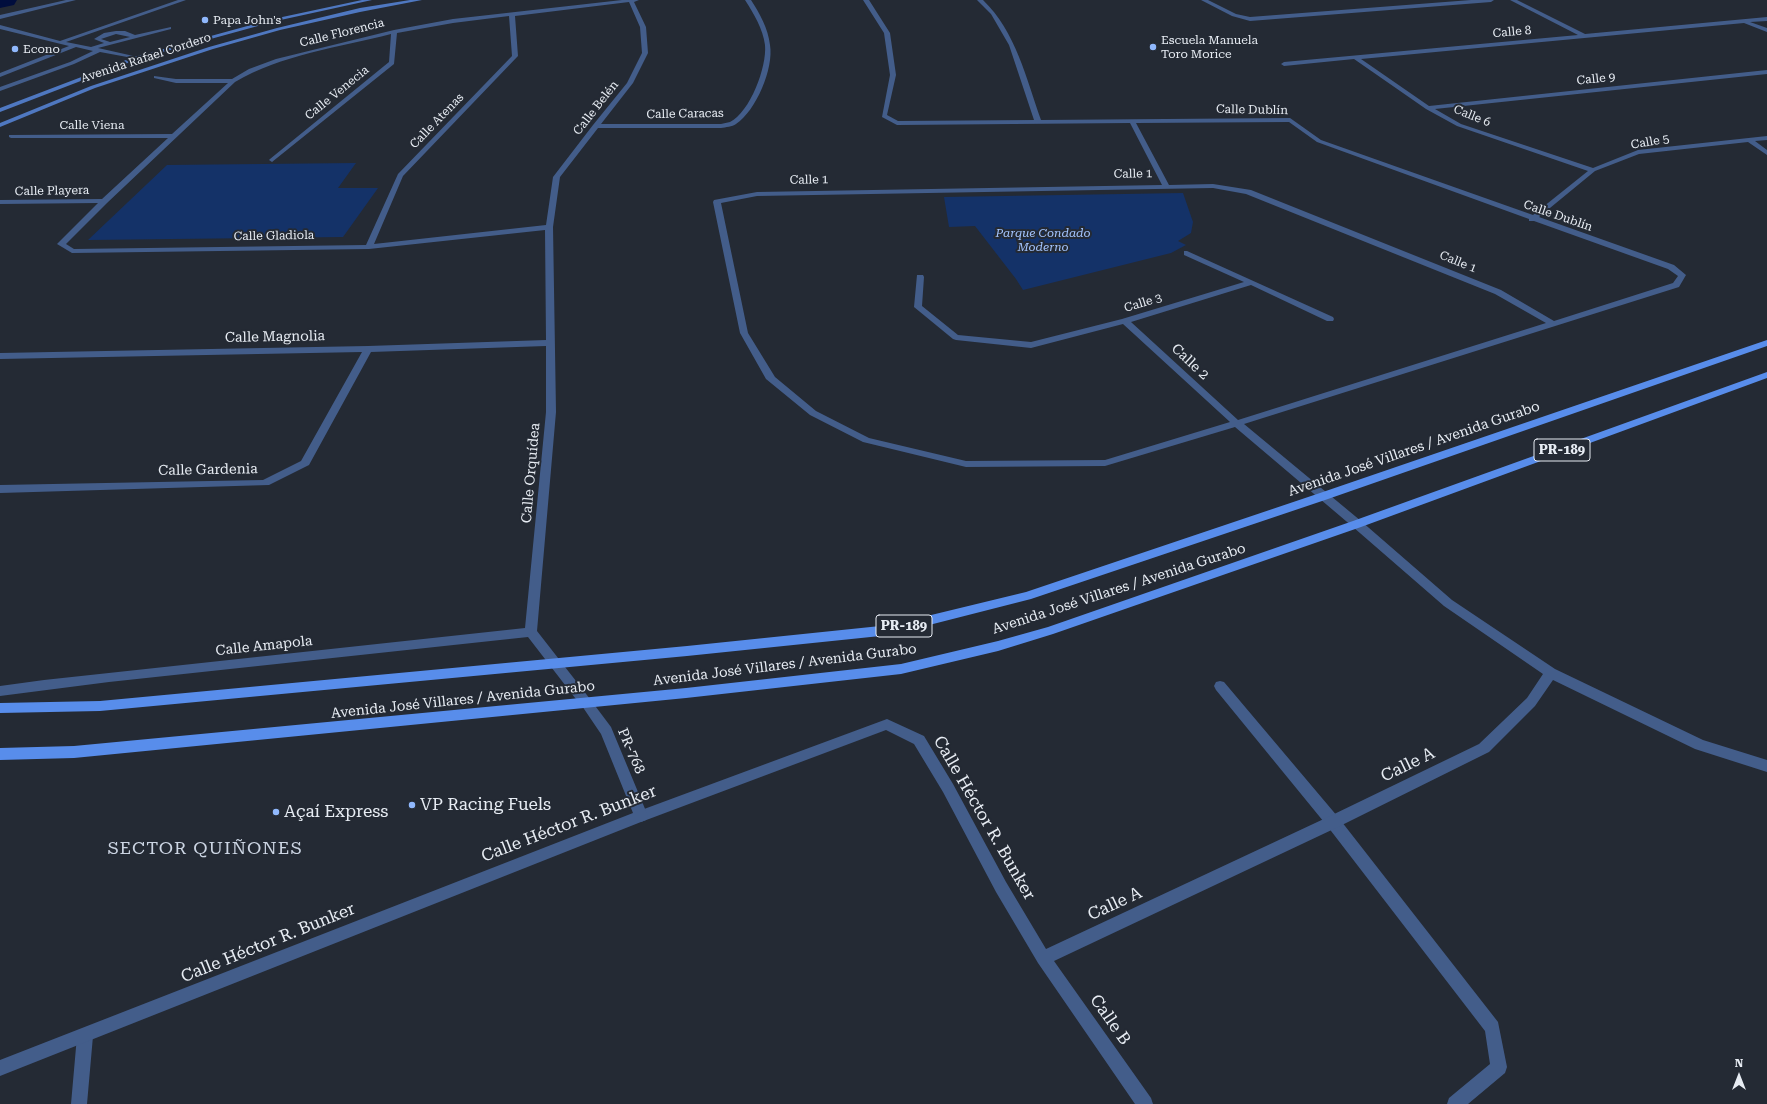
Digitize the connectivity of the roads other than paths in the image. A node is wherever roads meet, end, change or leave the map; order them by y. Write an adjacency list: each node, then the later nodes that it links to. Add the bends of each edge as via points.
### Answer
1 (73, 0): 15 (street)
2 (183, 0): 13 (street)
3 (369, 0): 34 (main road, Avenida Rafael Cordero, via 275,20)
4 (419, 0): 27 (main road, Avenida Rafael Cordero, via 360,10)
5 (634, 0): 14 (street, Calle Florencia); 48 (street, Calle Belén, via 644,27 645,53 630,83)
6 (748, 0): 48 (street, Calle Caracas, via 760,19 768,48 762,80 744,115 733,124 722,126)
7 (866, 0): 46 (street, Calle Dublín, via 887,33 893,75 884,116 897,123)
8 (980, 0): 46 (street, via 994,13 1012,45)
9 (1204, 0): 10 (street, via 1234,15 1250,19)
10 (1491, 0)
11 (1513, 0): 24 (street)
12 (150, 3): 13 (street)
13 (160, 8): 22 (street)
14 (512, 14): 21 (street, Calle Florencia); 61 (street, Calle Atenas, via 516,56 400,175)
15 (0, 17)
16 (1767, 19): 17 (street, Calle 8)
17 (1742, 22): 20 (street, Calle 8); 24 (street, Calle 8)
18 (0, 27): 26 (street)
19 (169, 28): 23 (street)
20 (1767, 30)
21 (394, 32): 40 (street, Calle Florencia, via 278,60); 54 (street, Calle Venecia, via 392,63)
22 (82, 34): 25 (street); 26 (street)
23 (134, 37): 25 (street, via 120,32); 28 (street)
24 (1584, 37): 33 (street, Calle 8)
25 (97, 39): 28 (street)
26 (60, 42): 29 (street)
27 (230, 42): 34 (main road, via 178,53); 41 (main road, Avenida Rafael Cordero)
28 (108, 43): 30 (street)
29 (78, 45): 30 (street); 32 (street)
30 (93, 48): 31 (street)
31 (100, 50): 34 (street); 35 (street)
32 (48, 57): 35 (street); 38 (street)
33 (1355, 57): 36 (street, Calle 8); 43 (street, Calle 6)
34 (136, 58): 41 (main road, via 121,72); 44 (main road, Avenida Rafael Cordero)
35 (72, 62): 42 (street)
36 (1284, 64)
37 (1767, 72): 43 (street, Calle 9)
38 (0, 75)
39 (156, 77): 40 (street, via 176,81)
40 (233, 81): 50 (street, Calle Florencia)
41 (93, 87): 47 (main road, Avenida Rafael Cordero)
42 (0, 89)
43 (1428, 108): 55 (street, Calle 6, via 1459,125)
44 (0, 110)
45 (1132, 121): 46 (street, Calle Dublín); 56 (street); 59 (street, Calle Dublín, via 1290,120 1319,141)
46 (1038, 122)
47 (0, 125)
48 (595, 126): 60 (street, Calle Belén, via 557,177)
49 (11, 136): 50 (street, Calle Viena)
50 (174, 136): 57 (street, Calle Florencia)
51 (1767, 138): 52 (street, Calle 5)
52 (1749, 140): 53 (street); 55 (street, Calle 5, via 1638,152)
53 (1767, 153)
54 (272, 160)
55 (1593, 170): 59 (street, Calle 5)
56 (1166, 186): 68 (street, Calle 1, via 1213,186 1248,192 1498,292); 74 (street, Calle 1, via 757,194 717,202 744,333 771,379 813,413 866,440 966,464 1105,463)
57 (104, 201): 58 (street, Calle Playera); 61 (street, Calle Gladiola, via 61,244 72,251)
58 (0, 202)
59 (1532, 219): 65 (street, Calle Dublín, via 1671,267 1682,275 1676,285)
60 (549, 227): 61 (street, Calle Gladiola); 69 (street, Calle Orquídea)
61 (369, 247)
62 (1187, 253): 64 (street)
63 (920, 277): 67 (street, Calle 3, via 918,307 956,337 1031,346)
64 (1250, 283): 66 (street); 67 (street, Calle 3)
65 (1656, 291): 68 (street, Calle 1)
66 (1330, 319)
67 (1125, 321): 74 (street, Calle 2)
68 (1554, 324): 74 (street, Calle 1)
69 (550, 343): 71 (street, Calle Magnolia); 78 (street, Calle Orquídea, via 551,412)
70 (1767, 343): 76 (main road, Avenida José Villares / Avenida Gurabo / PR-189)
71 (368, 349): 72 (street, Calle Magnolia); 75 (street, Calle Gardenia, via 305,463 265,483)
72 (0, 356)
73 (1767, 375): 77 (main road, Avenida José Villares / Avenida Gurabo / PR-189)
74 (1236, 423): 76 (street)
75 (0, 489)
76 (1324, 496): 77 (street); 79 (main road, Avenida José Villares / Avenida Gurabo / PR-189, via 1027,596 890,630)
77 (1357, 524): 80 (street, via 1448,603); 83 (main road, Avenida José Villares / Avenida Gurabo / PR-189, via 1049,631 901,669)
78 (531, 632): 79 (street); 82 (street, Calle Amapola)
79 (555, 663): 83 (street); 84 (main road, Avenida José Villares / Avenida Gurabo / PR-189, via 100,706)
80 (1551, 673): 86 (street, via 1700,745); 88 (street, Calle A, via 1531,702 1484,748)
81 (1220, 686): 88 (street)
82 (0, 691)
83 (586, 703): 85 (main road, Avenida José Villares / Avenida Gurabo / PR-189, via 74,752); 87 (street, PR-768 / PR-768, via 606,731)
84 (0, 708)
85 (0, 754)
86 (1767, 766)
87 (641, 816): 89 (street, Calle Héctor R. Bunker, via 887,724 919,740); 90 (street, Calle Héctor R. Bunker)
88 (1333, 822): 89 (street, Calle A); 94 (street, via 1492,1028 1499,1067)
89 (1043, 958): 93 (street, Calle B)
90 (85, 1036): 91 (street, Calle Héctor R. Bunker); 92 (street)
91 (0, 1068)
92 (79, 1104)
93 (1146, 1104)
94 (1455, 1104)

